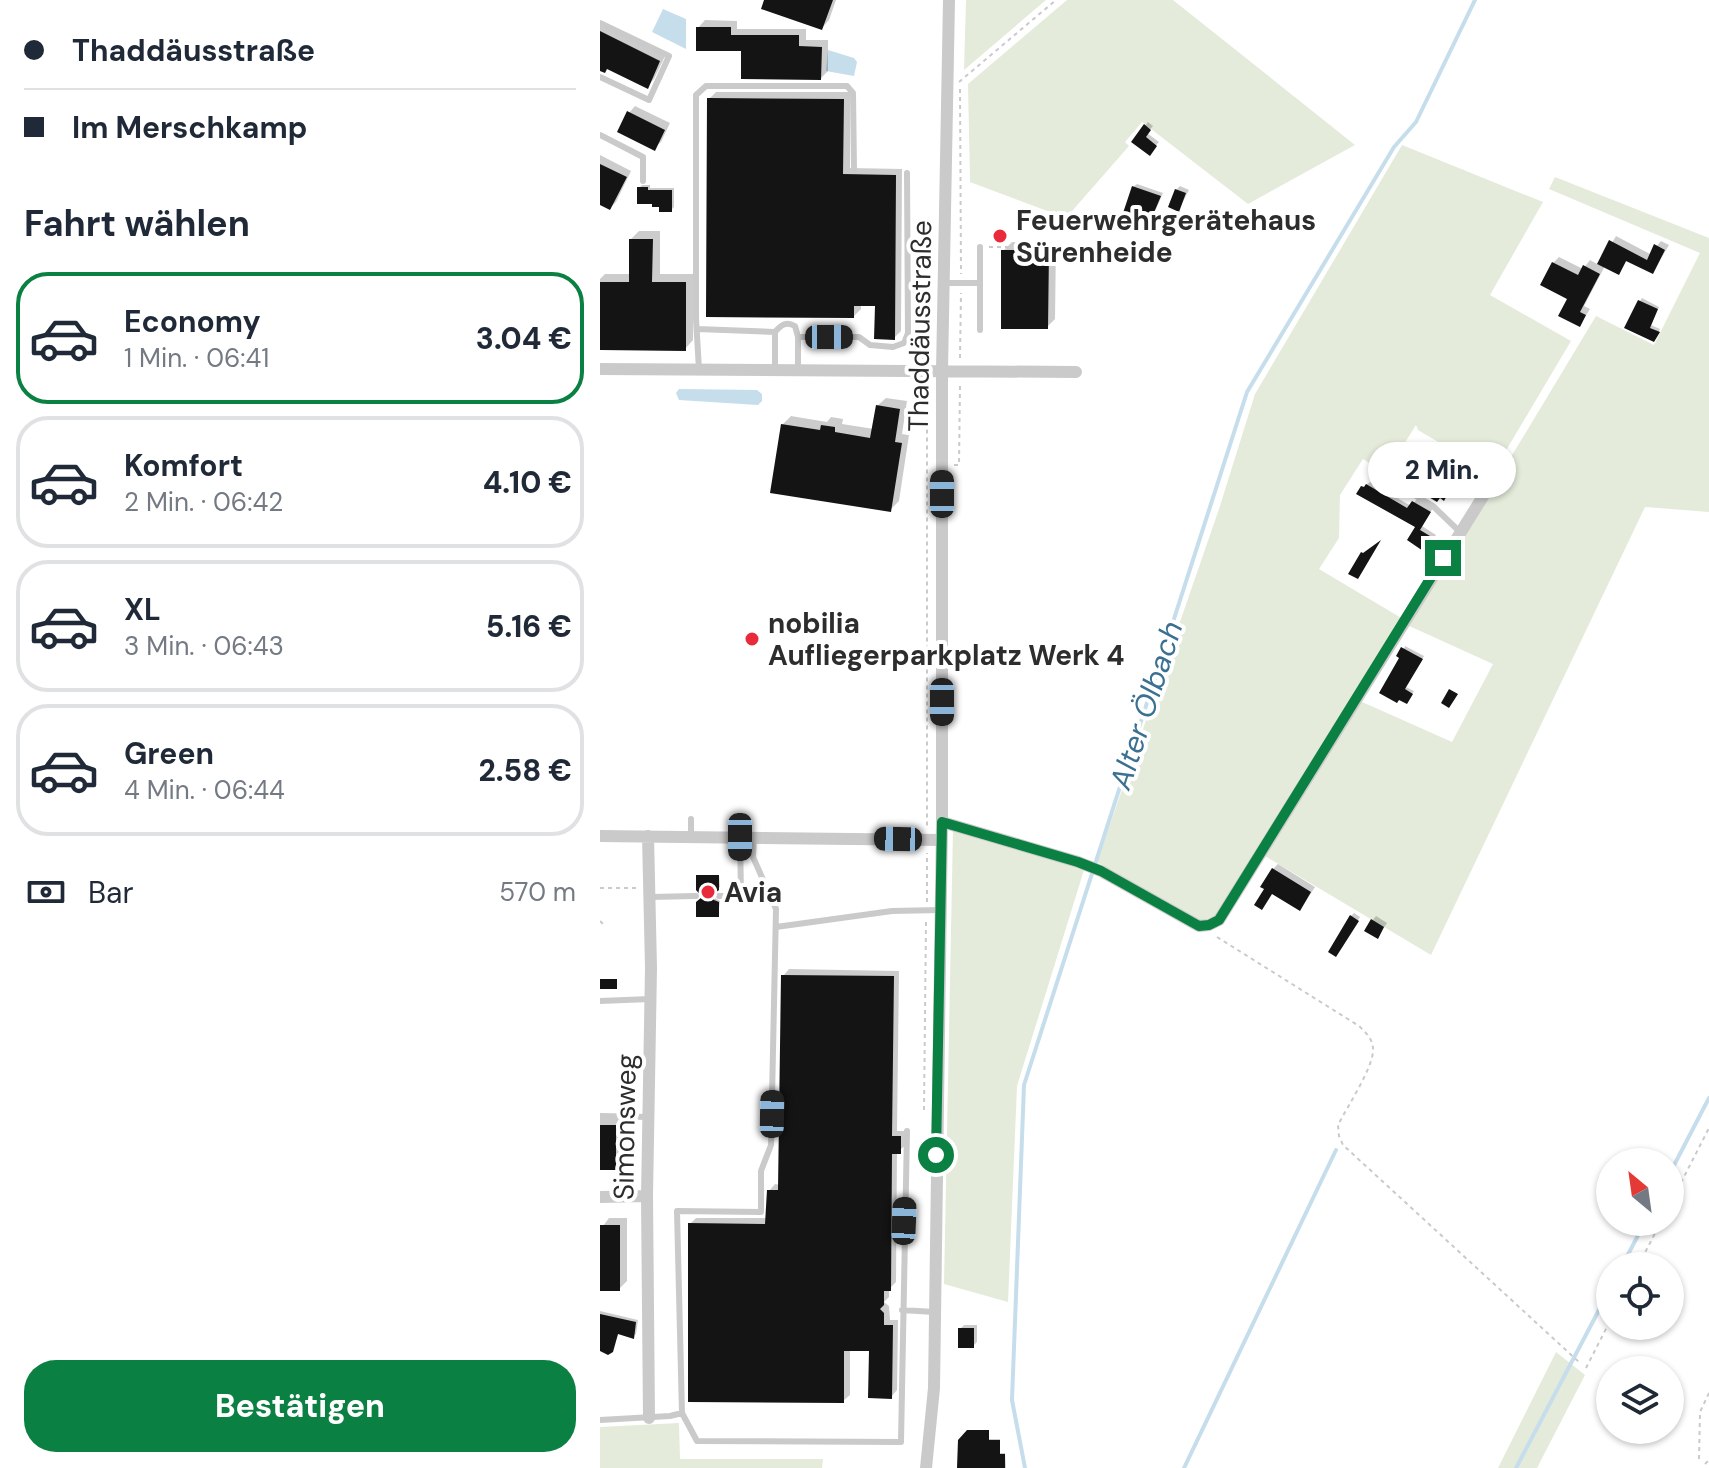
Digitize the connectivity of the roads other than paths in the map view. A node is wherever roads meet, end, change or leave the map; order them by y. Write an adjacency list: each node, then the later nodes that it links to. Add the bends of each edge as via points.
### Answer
1 (949, 0): 9 (street, Thaddäusstraße)
2 (600, 23): 3 (lane, via 669,56 649,100)
3 (600, 77)
4 (600, 135): 7 (lane, via 643,157)
5 (854, 170): 11 (lane, via 853,93 847,86 706,86 696,95)
6 (907, 173): 14 (lane, via 904,343 893,347 870,345 859,337)
7 (643, 181)
8 (980, 247): 10 (lane)
9 (943, 283): 10 (lane); 19 (street, Thaddäusstraße)
10 (980, 283): 12 (lane)
11 (697, 329): 13 (lane); 16 (lane)
12 (980, 330)
13 (775, 332): 14 (lane, via 791,323); 17 (lane)
14 (798, 337): 18 (lane)
15 (600, 369): 16 (street)
16 (699, 370): 17 (street)
17 (775, 370): 18 (street)
18 (798, 371): 19 (street)
19 (942, 371): 20 (street); 25 (street, Thaddäusstraße)
20 (1076, 372)
21 (1497, 474): 23 (street)
22 (1391, 481): 23 (lane, via 1433,506)
23 (1460, 532): 25 (street, via 1219,920 1199,926 1101,871)
24 (691, 819): 28 (lane)
25 (942, 822): 30 (street, Thaddäusstraße)
26 (600, 836): 27 (street)
27 (648, 836): 28 (street); 31 (street, Simonsweg)
28 (691, 837): 29 (street)
29 (747, 837): 30 (street); 33 (lane, via 741,896); 35 (lane, via 776,909)
30 (941, 840): 34 (street, Thaddäusstraße)
31 (650, 892): 32 (lane); 36 (street, Simonsweg)
32 (696, 896)
33 (719, 896)
34 (940, 910): 35 (lane); 44 (street, Thaddäusstraße)
35 (776, 927): 45 (lane, via 771,1145 761,1171 761,1212 677,1211)
36 (650, 999): 37 (lane); 39 (street, Simonsweg)
37 (600, 1001)
38 (600, 1116): 39 (lane)
39 (649, 1117): 41 (street, Simonsweg)
40 (907, 1131): 43 (lane)
41 (647, 1196): 42 (street); 46 (street, Simonsweg)
42 (600, 1197)
43 (902, 1310): 44 (lane); 45 (lane, via 901,1442 697,1441)
44 (935, 1312): 48 (street, Thaddäusstraße)
45 (682, 1413): 46 (lane)
46 (649, 1418): 47 (lane)
47 (600, 1420)
48 (926, 1468)

